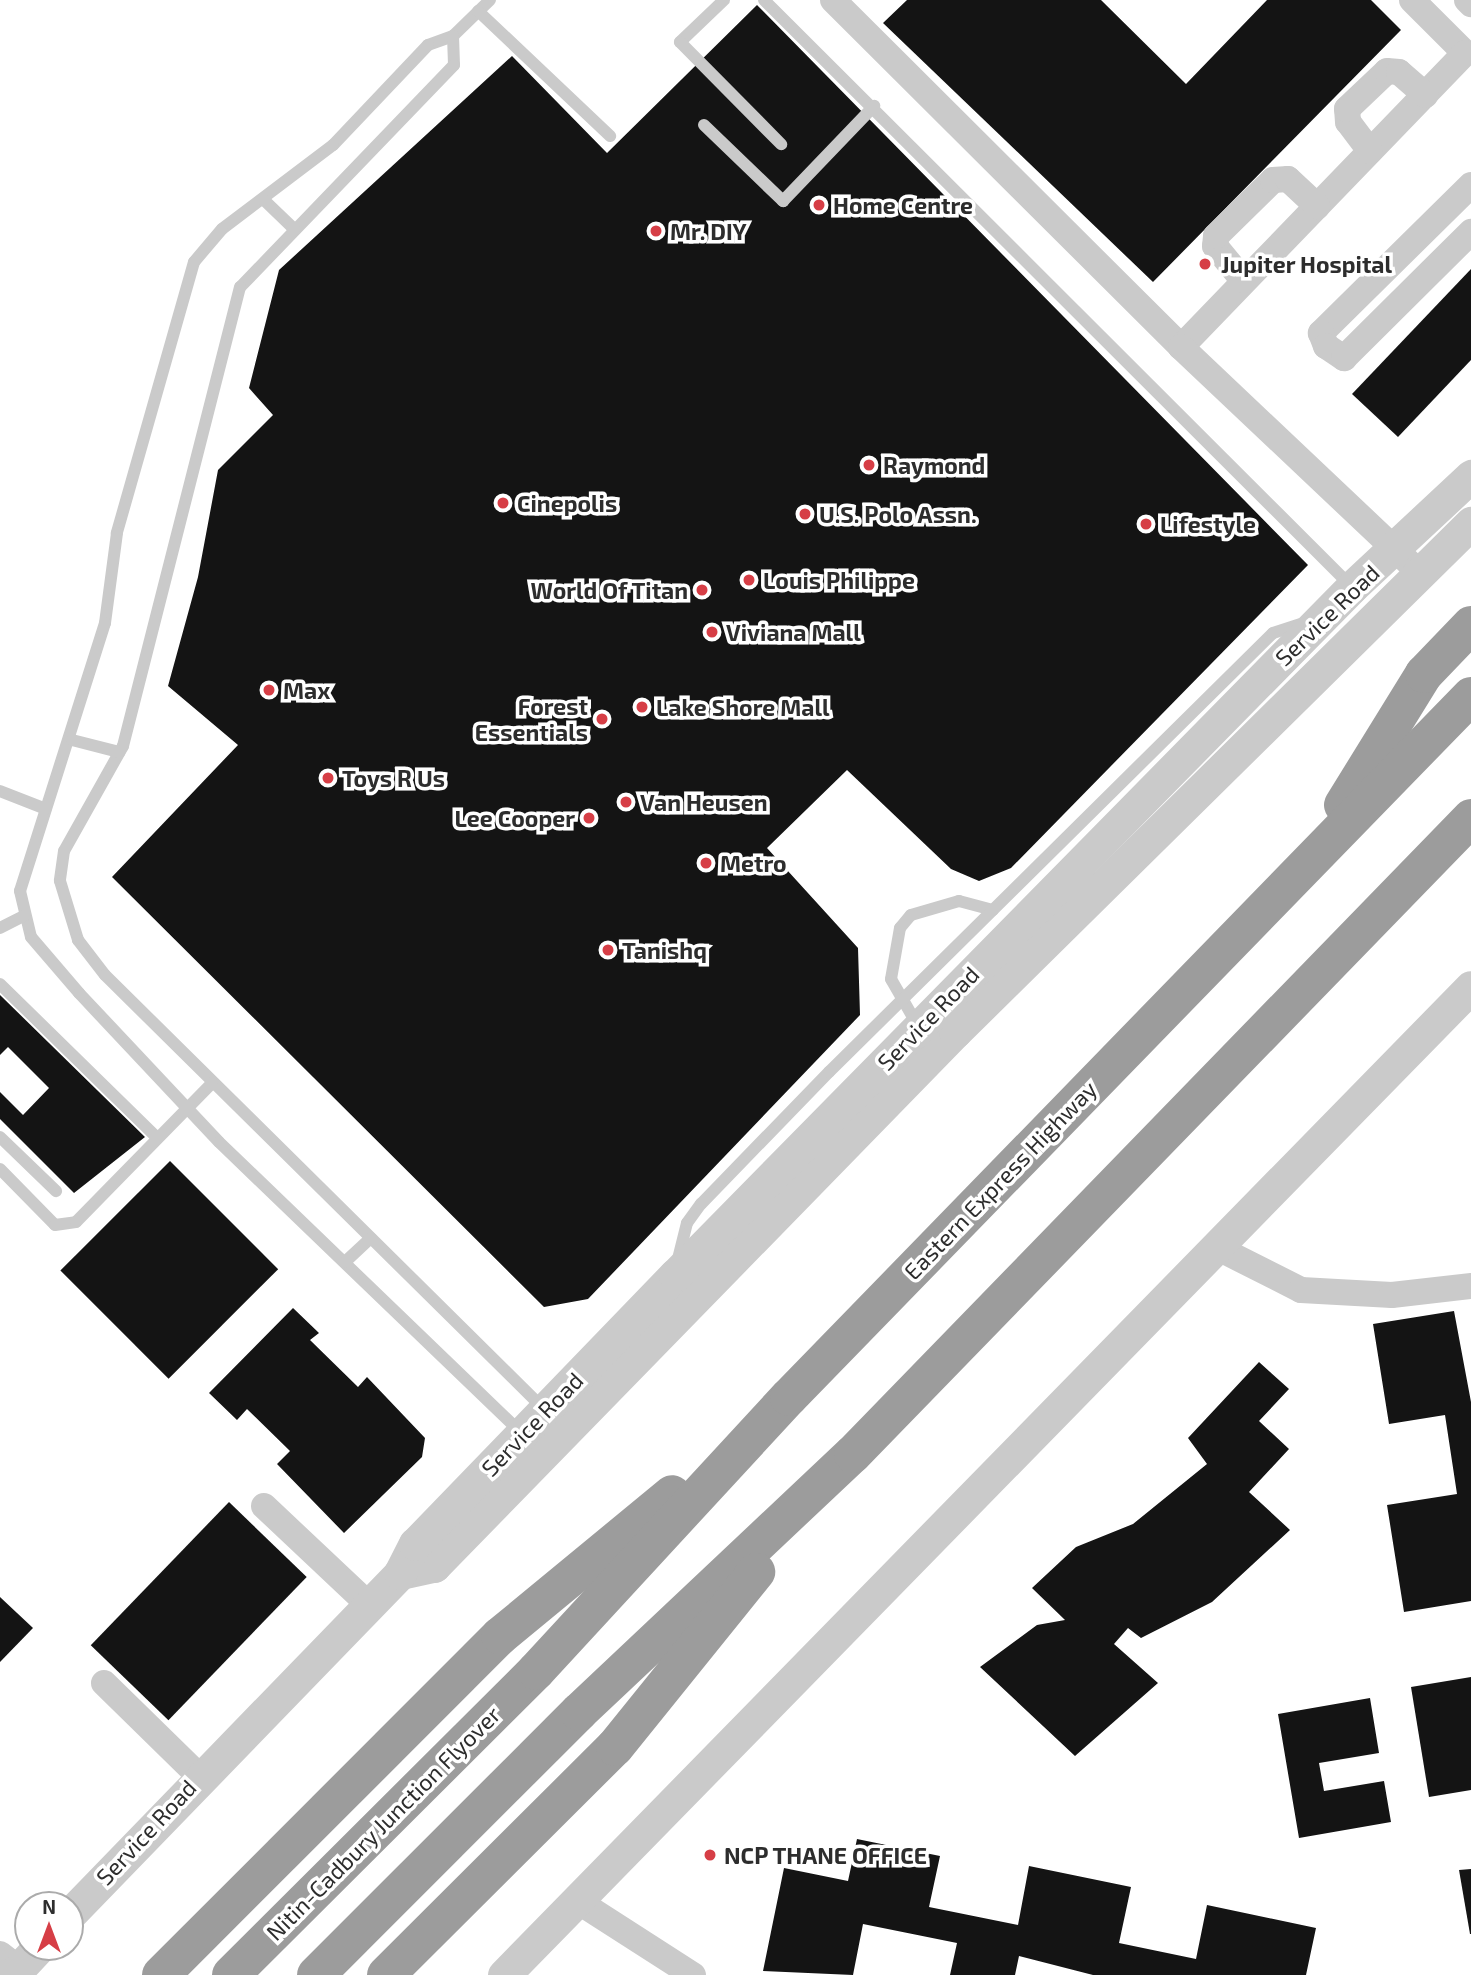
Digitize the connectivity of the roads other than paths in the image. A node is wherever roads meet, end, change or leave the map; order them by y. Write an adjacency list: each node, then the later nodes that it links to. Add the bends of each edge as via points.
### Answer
1 (490, 0): 8 (lane)
2 (724, 0): 14 (lane, via 680,42)
3 (764, 0): 11 (lane)
4 (833, 0): 22 (street)
5 (1412, 0): 10 (street, via 1465,53)
6 (1467, 0): 7 (street)
7 (1471, 4)
8 (478, 11): 9 (lane); 13 (lane)
9 (453, 36): 17 (lane, via 428,45 333,145); 19 (lane, via 454,65)
10 (1425, 94): 15 (street); 15 (street, via 1399,72 1387,71 1348,109 1348,122)
11 (874, 106): 12 (lane, via 783,201); 27 (lane)
12 (704, 125)
13 (610, 136)
14 (781, 144)
15 (1370, 151): 18 (street)
16 (1471, 185): 20 (street, via 1321,333 1326,346 1344,358)
17 (264, 200): 19 (lane); 31 (lane, via 222,229 194,262 117,533 105,623)
18 (1317, 206): 21 (street); 21 (street, via 1288,179 1273,180 1216,236 1215,246)
19 (294, 229): 32 (lane, via 240,287)
20 (1471, 232)
21 (1243, 280): 22 (street)
22 (1181, 347): 25 (street)
23 (1471, 476): 25 (street, Service Road)
24 (1471, 523): 26 (street, Service Road)
25 (1394, 552): 26 (street); 27 (street, Service Road)
26 (1422, 575): 59 (street, Service Road)
27 (1352, 587): 28 (street, Service Road)
28 (1320, 619): 37 (lane, via 1273,633); 42 (street, Service Road)
29 (1471, 625): 36 (highway, via 1424,674)
30 (1471, 696): 36 (highway, Eastern Express Highway)
31 (72, 740): 32 (lane); 34 (lane)
32 (119, 752): 45 (lane, via 64,851 64,906 78,940 105,975)
33 (1, 793): 34 (lane)
34 (46, 809): 38 (lane, via 22,876)
35 (1471, 818): 60 (highway)
36 (1306, 866): 57 (highway, Eastern Express Highway)
37 (993, 909): 42 (lane); 42 (lane, via 959,901 911,915 891,956)
38 (24, 916): 39 (lane); 47 (lane, via 31,937)
39 (0, 928)
40 (0, 984): 48 (lane)
41 (1471, 987): 43 (street)
42 (910, 1015): 44 (lane); 46 (street, Service Road)
43 (1457, 1022): 53 (street)
44 (829, 1072): 46 (lane); 55 (lane, via 701,1204 678,1245)
45 (212, 1083): 47 (lane); 52 (lane)
46 (847, 1100): 55 (street, Service Road)
47 (184, 1105): 48 (lane); 54 (lane)
48 (155, 1136): 50 (lane, via 76,1222 55,1224)
49 (0, 1137): 51 (lane)
50 (0, 1169)
51 (56, 1191)
52 (371, 1238): 54 (lane); 59 (lane)
53 (1216, 1247): 56 (street, via 1301,1290 1392,1295); 68 (street)
54 (345, 1262): 58 (lane)
55 (675, 1275): 59 (street, Service Road)
56 (1471, 1286)
57 (789, 1397): 64 (highway, Eastern Express Highway); 69 (highway, via 500,1636)
58 (522, 1434): 59 (street, Service Road); 62 (street, Service Road, via 415,1544)
59 (552, 1434): 62 (street, Service Road, via 434,1566)
60 (853, 1454): 71 (highway, via 579,1712); 72 (highway, via 615,1746)
61 (264, 1506): 63 (street)
62 (400, 1573): 63 (street, Service Road)
63 (369, 1605): 66 (street, Service Road)
64 (536, 1671): 70 (highway, Nitin-Cadbury Junction Flyover)
65 (104, 1683): 66 (street)
66 (198, 1775): 67 (street, Service Road)
67 (84, 1899)
68 (576, 1900): 73 (street); 74 (street)
69 (161, 1975)
70 (231, 1975)
71 (316, 1975)
72 (386, 1975)
73 (503, 1975)
74 (693, 1975)

